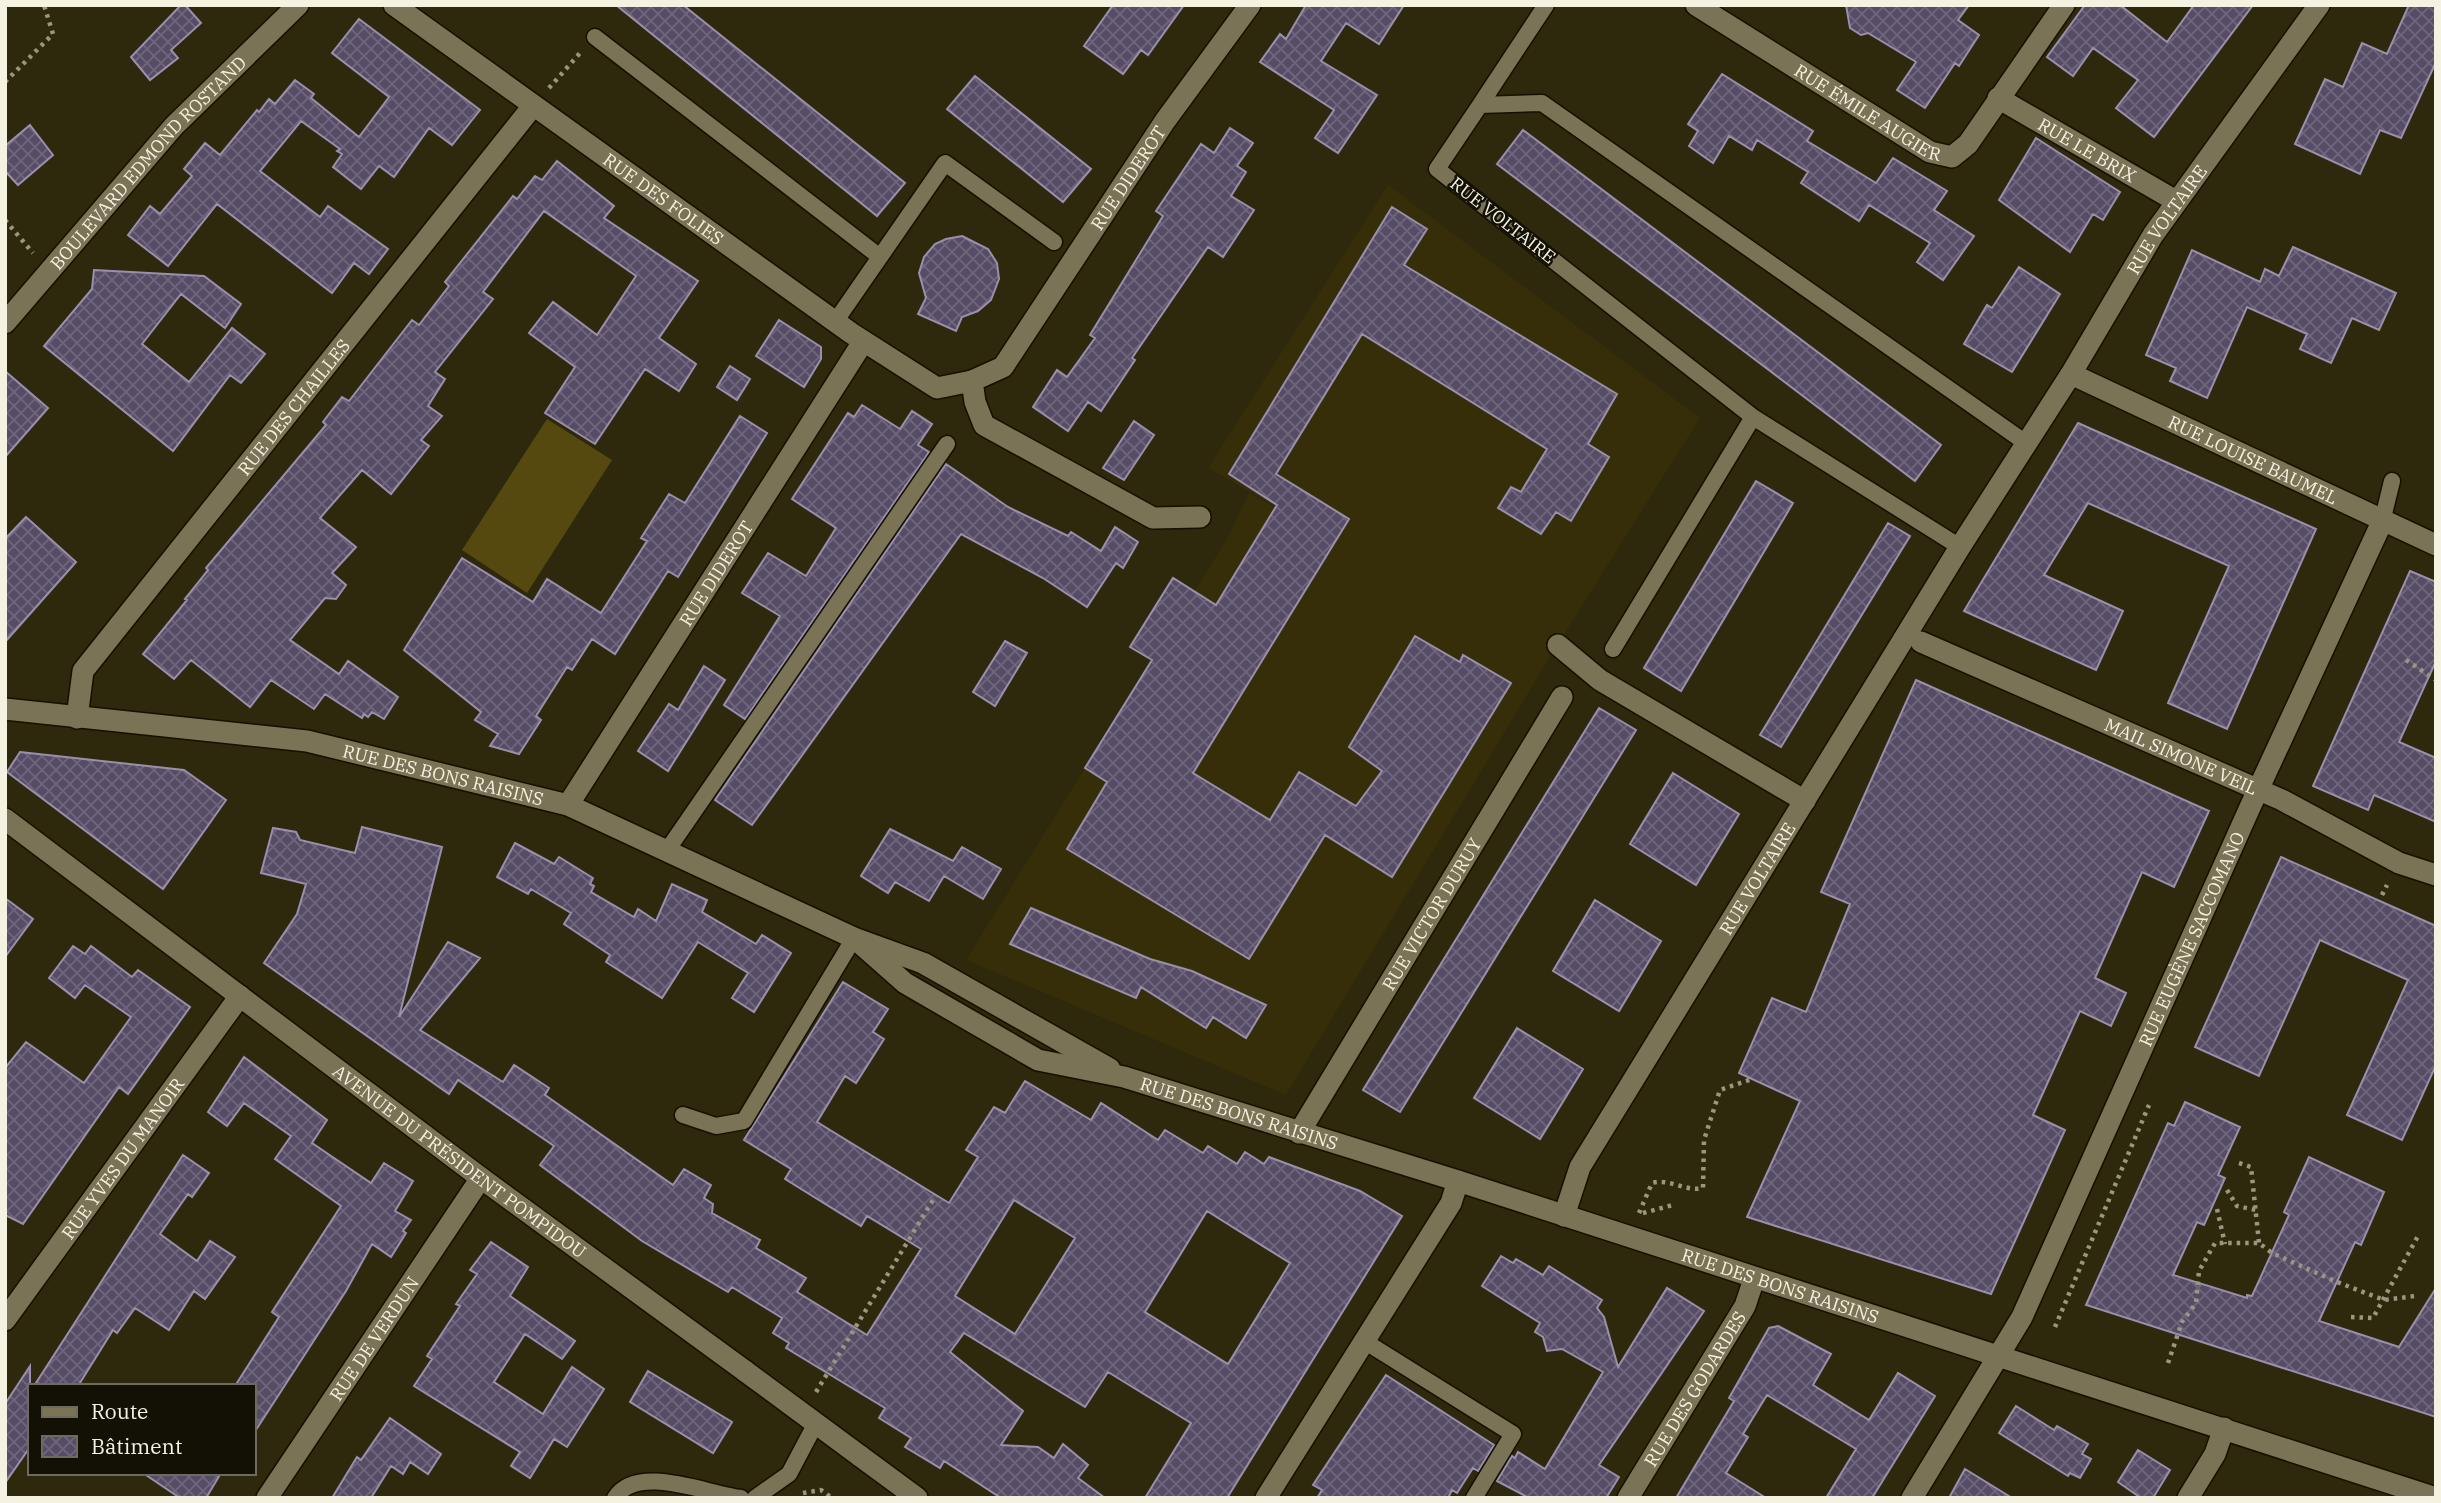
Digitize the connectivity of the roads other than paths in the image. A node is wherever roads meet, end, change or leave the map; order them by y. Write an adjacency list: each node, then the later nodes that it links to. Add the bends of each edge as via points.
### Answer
1 (298, 5): 16 (street, BOULEVARD EDMOND ROSTAND, via 174,126)
2 (394, 5): 11 (street, RUE DES FOLIES)
3 (1250, 5): 19 (street, RUE DIDEROT, via 1166,121 1003,367)
4 (1546, 5): 10 (lane)
5 (1696, 5): 9 (street, RUE ÉMILE AUGIER, via 1930,152 1952,157 1968,144)
6 (2064, 5): 9 (street, RUE ÉMILE AUGIER)
7 (2319, 5): 12 (street, RUE VOLTAIRE)
8 (595, 37): 14 (lane)
9 (1998, 98): 12 (street, RUE LE BRIX)
10 (1479, 104): 21 (lane, RUE VOLTAIRE, via 1437,169); 22 (lane, via 1542,103)
11 (533, 106): 15 (street, RUE DES FOLIES); 34 (street, RUE DES CHAILLES, via 83,671)
12 (2176, 201): 18 (street, RUE VOLTAIRE)
13 (1054, 242): 14 (lane, via 945,163)
14 (880, 257): 15 (lane)
15 (835, 322): 17 (street, RUE DES FOLIES)
16 (5, 323)
17 (863, 342): 20 (street, RUE DES FOLIES); 37 (street, RUE DIDEROT)
18 (2071, 374): 22 (street, RUE VOLTAIRE); 26 (street, RUE LOUISE BAUMEL)
19 (972, 381): 20 (street, RUE DIDEROT); 25 (street, via 984,425 1153,518)
20 (937, 388)
21 (1753, 416): 28 (lane, RUE VOLTAIRE); 31 (lane)
22 (2026, 443): 28 (street, RUE VOLTAIRE)
23 (947, 444): 39 (lane)
24 (2392, 481): 26 (lane)
25 (1200, 517)
26 (2382, 522): 27 (street, RUE LOUISE BAUMEL); 35 (street, RUE EUGÈNE SACCOMANO)
27 (2436, 545)
28 (1960, 547): 36 (street, RUE VOLTAIRE)
29 (1921, 642): 35 (street, MAIL SIMONE VEIL)
30 (1558, 645): 36 (street, via 1600,680)
31 (1612, 649)
32 (1562, 697): 44 (street, RUE VICTOR DURUY)
33 (5, 709): 34 (street, RUE DES BONS RAISINS)
34 (77, 718): 37 (street, RUE DES BONS RAISINS, via 307,741)
35 (2258, 790): 40 (street, MAIL SIMONE VEIL, via 2399,863); 51 (street, RUE EUGÈNE SACCOMANO, via 2022,1317)
36 (1805, 801): 47 (street, RUE VOLTAIRE, via 1580,1167)
37 (568, 805): 39 (street, RUE DES BONS RAISINS)
38 (5, 819): 42 (street, AVENUE DU PRÉSIDENT POMPIDOU)
39 (666, 852): 41 (street, RUE DES BONS RAISINS)
40 (2436, 875)
41 (854, 938): 43 (lane, via 744,1121 716,1126); 44 (street, RUE DES BONS RAISINS, via 923,963 1124,1077)
42 (240, 996): 45 (street, AVENUE DU PRÉSIDENT POMPIDOU); 49 (street, RUE YVES DU MANOIR)
43 (683, 1115)
44 (1299, 1133): 46 (street, RUE DES BONS RAISINS)
45 (481, 1178): 52 (street, AVENUE DU PRÉSIDENT POMPIDOU); 54 (street, RUE DE VERDUN)
46 (1458, 1181): 47 (street, RUE DES BONS RAISINS); 50 (street, via 1451,1203)
47 (1564, 1216): 48 (street, RUE DES BONS RAISINS)
48 (1755, 1279): 51 (street, RUE DES BONS RAISINS); 61 (street, RUE DES GODARDES, via 1745,1306)
49 (5, 1320)
50 (1364, 1341): 59 (street); 60 (lane, via 1513,1434)
51 (2000, 1356): 53 (street, RUE DES BONS RAISINS); 62 (street, RUE EUGÈNE SACCOMANO)
52 (816, 1423): 57 (lane, via 789,1474); 58 (street, AVENUE DU PRÉSIDENT POMPIDOU)
53 (2224, 1428): 63 (street, via 2215,1454); 64 (street, RUE DES BONS RAISINS)
54 (267, 1498)
55 (615, 1498): 56 (lane, via 621,1489 646,1479)
56 (741, 1498)
57 (755, 1498)
58 (916, 1498)
59 (1266, 1498)
60 (1474, 1498)
61 (1628, 1498)
62 (1912, 1498)
63 (2188, 1498)
64 (2436, 1498)

